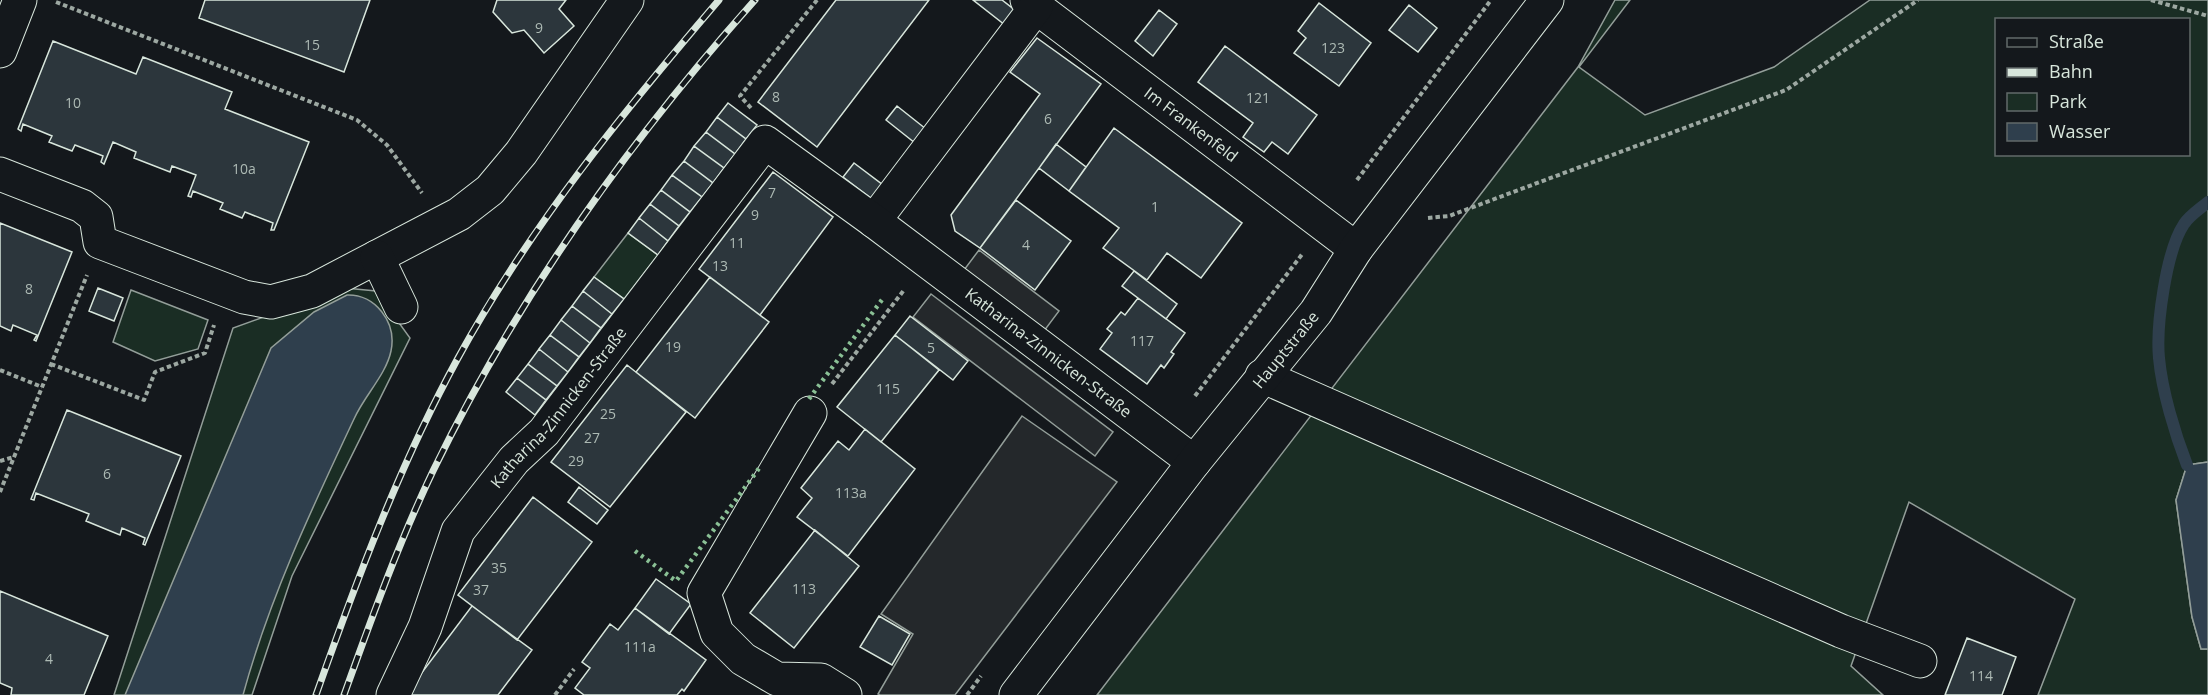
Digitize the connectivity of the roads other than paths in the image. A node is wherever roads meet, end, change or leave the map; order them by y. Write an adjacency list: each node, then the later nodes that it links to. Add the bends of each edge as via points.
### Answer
1 (20, 0): 5 (street)
2 (627, 0): 9 (street, via 521,153 490,190 459,214)
3 (1547, 0): 8 (street, Hauptstraße)
4 (1031, 3): 7 (street); 8 (street, Im Frankenfeld)
5 (0, 51)
6 (0, 174): 9 (street, via 82,206 96,217 100,242 225,290 270,302 312,291)
7 (874, 221): 13 (street, Katharina-Zinnicken-Straße); 15 (street, Katharina-Zinnicken-Straße, via 765,142 544,432 514,460 458,531 425,627)
8 (1356, 249): 11 (street, Hauptstraße, via 1316,312)
9 (377, 257): 10 (street)
10 (401, 307)
11 (1262, 376): 13 (street, Hauptstraße); 14 (street, via 1841,631)
12 (810, 413): 16 (street, via 704,593 717,633 743,659 777,679 822,680)
13 (1194, 462): 17 (street, Hauptstraße)
14 (1920, 661)
15 (393, 695)
16 (845, 695)
17 (1016, 695)

